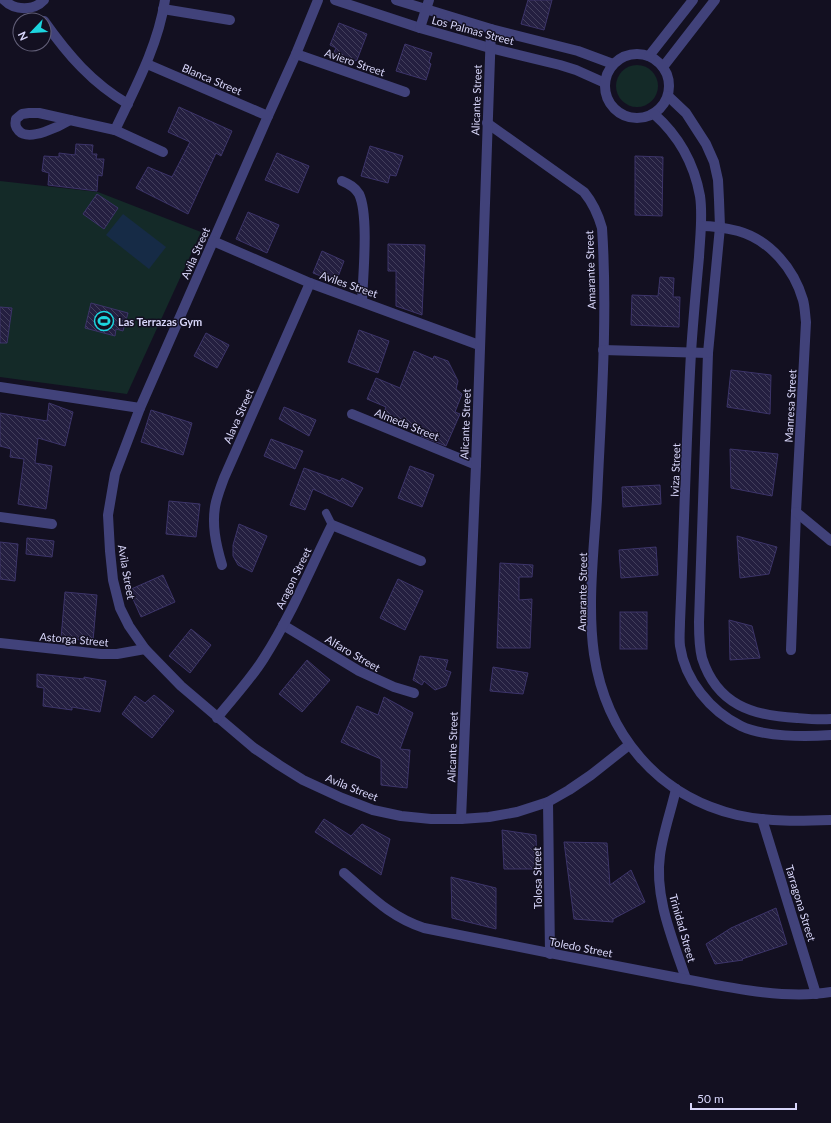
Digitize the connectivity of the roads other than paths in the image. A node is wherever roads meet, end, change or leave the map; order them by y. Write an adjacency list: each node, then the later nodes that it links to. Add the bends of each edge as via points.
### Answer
1 (4, 0): 10 (street, via 14,7)
2 (44, 0): 10 (street)
3 (318, 0): 17 (street, Avila Street)
4 (335, 0): 13 (street, Los Palmas Street)
5 (396, 0): 9 (street, Los Palmas Street)
6 (692, 0): 18 (street)
7 (715, 0): 21 (street)
8 (164, 5): 12 (street); 19 (street)
9 (427, 5): 13 (street); 14 (street, Los Palmas Street)
10 (34, 7): 11 (street)
11 (38, 12)
12 (230, 20)
13 (420, 28): 16 (street, Los Palmas Street)
14 (491, 29): 16 (street, Alicante Street); 20 (street, Los Palmas Street, via 564,47)
15 (52, 32): 25 (street, via 66,51 95,81 110,94)
16 (490, 48): 22 (street, Los Palmas Street, via 560,65); 29 (street, Alicante Street)
17 (296, 54): 23 (street, Aviero Street); 27 (street, Avila Street)
18 (648, 56): 20 (street, via 633,54); 21 (street)
19 (147, 64): 25 (street); 27 (street, Blanca Street)
20 (613, 64): 22 (street, via 607,73)
21 (663, 67): 24 (street, via 668,76)
22 (605, 83): 26 (street, via 609,103 624,116 645,118)
23 (405, 92)
24 (668, 96): 26 (street); 34 (street, via 697,128 714,162 718,180)
25 (128, 104): 30 (street)
26 (654, 114): 33 (street, Iviza Street, via 668,126 690,162 697,180)
27 (268, 116): 35 (street, Avila Street)
28 (70, 120): 30 (street)
29 (487, 123): 38 (street, Alicante Street); 39 (street, Amarante Street, via 584,192 592,202 602,228)
30 (115, 130): 31 (street)
31 (163, 152)
32 (342, 181): 37 (street, via 354,187 361,200 364,224)
33 (701, 226): 34 (street, Manresa Street); 40 (street, Iviza Street)
34 (720, 227): 41 (street); 46 (street, Manresa Street, via 756,238 771,249 796,280 804,302 806,322)
35 (213, 241): 36 (street, Aviles Street); 43 (street, Avila Street)
36 (310, 283): 37 (street, Aviles Street); 53 (street, Alava Street, via 224,478 216,503 216,543)
37 (362, 301): 38 (street, Aviles Street)
38 (479, 345): 45 (street, Alicante Street)
39 (603, 350): 40 (street); 62 (street, Amarante Street, via 592,617 594,653 599,680 615,721)
40 (691, 352): 41 (street); 61 (street, Iviza Street, via 680,622 680,646 688,674 699,692 712,705 727,718 742,726 783,735)
41 (708, 353): 60 (street, via 699,622 702,658 710,677 721,691 745,709 763,715)
42 (0, 387): 43 (street)
43 (140, 408): 56 (street, Avila Street, via 115,474 108,515 111,565 120,608)
44 (352, 414): 45 (street, Almeda Street)
45 (476, 465): 65 (street, Alicante Street)
46 (796, 512): 51 (street); 57 (street, Manresa Street)
47 (326, 513): 50 (lane)
48 (0, 517): 49 (street)
49 (52, 524)
50 (332, 525): 52 (street); 54 (street, Aragon Street)
51 (831, 541)
52 (421, 561)
53 (222, 564)
54 (283, 625): 58 (street, Alfaro Street, via 359,671); 59 (street, Aragon Street, via 264,658)
55 (0, 643): 56 (street, Astorga Street, via 101,654)
56 (145, 649): 59 (street, Avila Street, via 180,686)
57 (791, 650)
58 (414, 693)
59 (217, 718): 65 (street, Avila Street, via 278,765 342,798 373,810 401,816)
60 (831, 719)
61 (831, 735)
62 (629, 745): 63 (street, Amarante Street, via 659,777); 64 (street, Avila Street, via 591,775)
63 (676, 789): 66 (street, Amarante Street, via 718,810); 70 (street, Trinidad Street, via 660,855 659,878 666,918)
64 (548, 802): 65 (street, Avila Street, via 517,812); 69 (street, Tolosa Street)
65 (461, 819)
66 (762, 819): 67 (street, Amarante Street); 72 (street, Tarragona Street)
67 (831, 820)
68 (344, 873): 69 (street, Toledo Street, via 393,915 410,924)
69 (550, 954): 70 (street, Toledo Street)
70 (686, 979): 72 (street, Toledo Street, via 778,994)
71 (831, 992): 72 (street, Toledo Street)
72 (816, 994)

